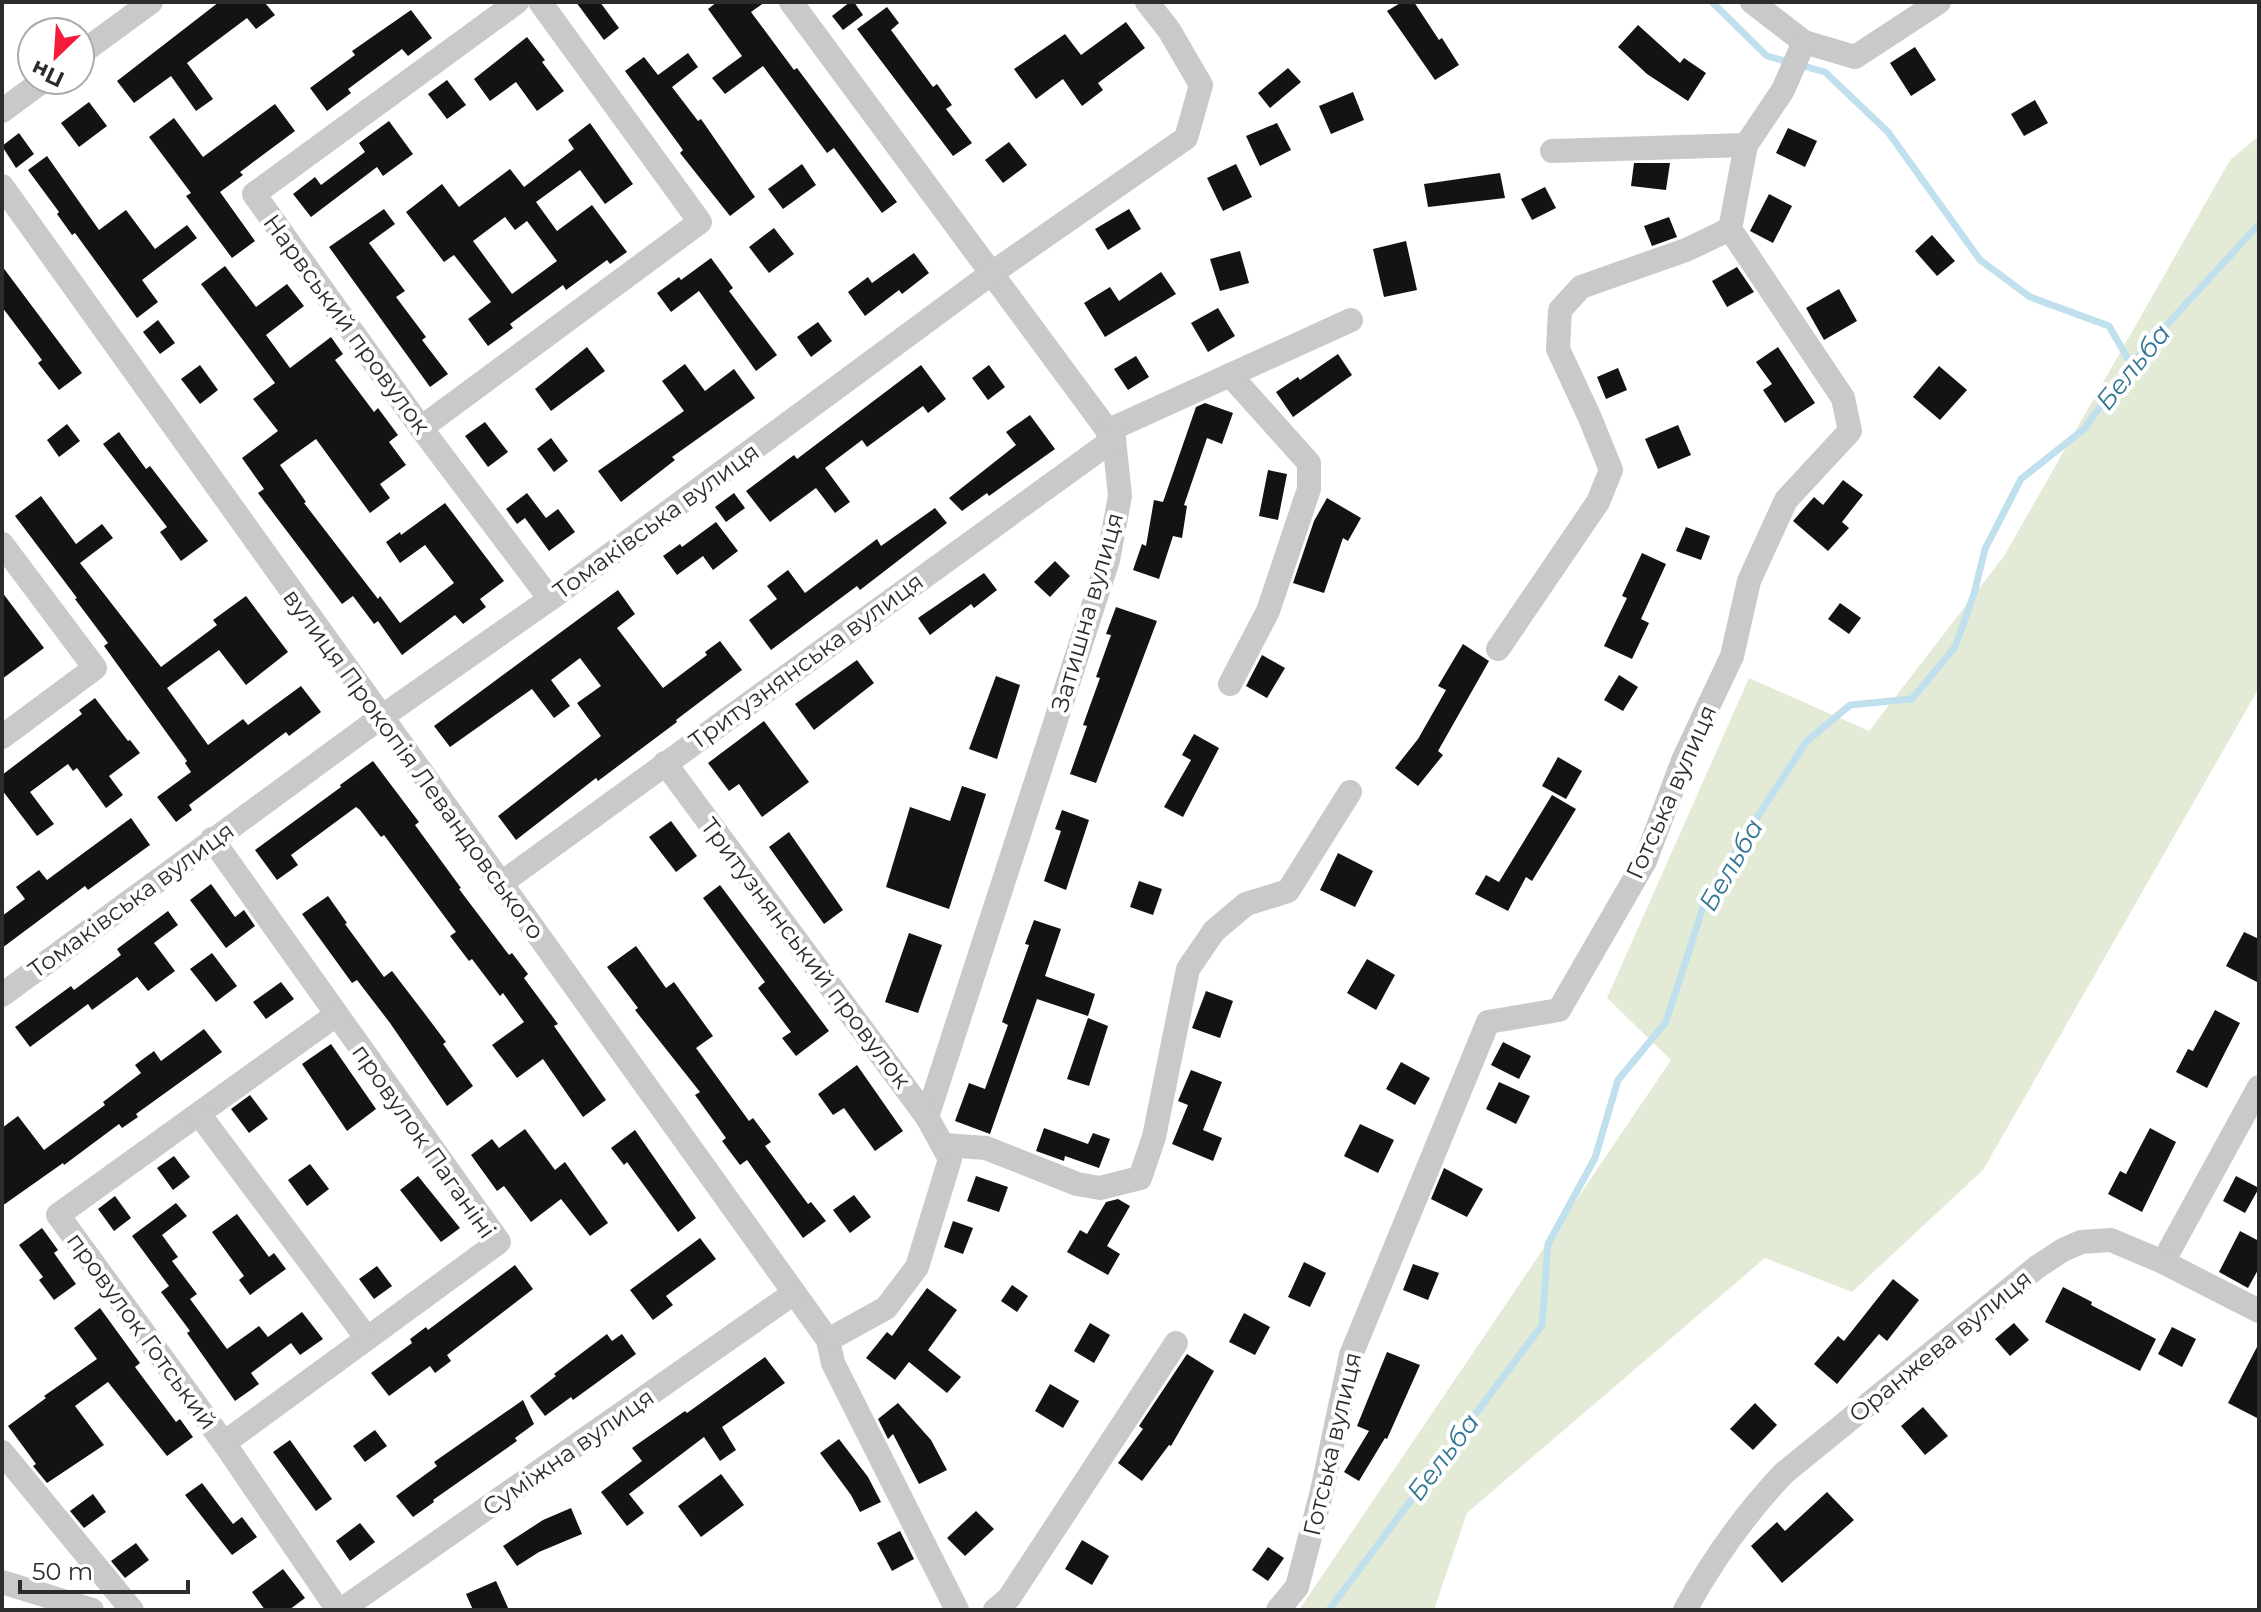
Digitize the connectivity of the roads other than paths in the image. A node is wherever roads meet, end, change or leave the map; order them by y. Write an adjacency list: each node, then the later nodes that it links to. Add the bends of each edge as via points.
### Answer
1 (151, 2): 8 (street)
2 (517, 2): 19 (street, Нарвський провулок, via 254,194)
3 (540, 2): 19 (street, via 700,222)
4 (791, 2): 16 (street)
5 (1147, 2): 16 (street, Томаківська вулиця, via 1201,85 1186,138)
6 (1752, 2): 9 (street)
7 (1939, 2): 9 (street, via 1855,57)
8 (96, 42)
9 (1801, 50): 12 (street, via 1783,90)
10 (22, 96): 11 (street)
11 (2, 111)
12 (1746, 145): 13 (street); 15 (street)
13 (1552, 151)
14 (2, 186): 25 (street, вулиця Прокопія Левандовського)
15 (1730, 229): 23 (street, via 1581,287 1560,310 1558,349 1611,470 1598,502); 51 (street, Готська вулиця, via 1843,398 1850,431 1786,500 1749,581 1732,656 1684,758 1645,861 1559,1010 1488,1022 1351,1355 1297,1587)
16 (992, 273): 20 (street); 22 (street, Томаківська вулиця)
17 (1351, 320): 18 (street, Тритузнянська вулиця)
18 (1230, 375): 20 (street, Тритузнянська вулиця); 24 (street, via 1309,463 1309,489 1268,611)
19 (421, 428): 22 (street, Нарвський провулок)
20 (1111, 435): 27 (street, Тритузнянська вулиця); 35 (street, Затишна вулиця, via 1120,496 1108,560)
21 (2, 544): 26 (street, via 95,668)
22 (550, 599): 25 (street, Томаківська вулиця)
23 (1498, 649)
24 (1230, 684)
25 (380, 718): 29 (street, Томаківська вулиця); 30 (street, вулиця Прокопія Левандовського)
26 (2, 737)
27 (665, 763): 30 (street, Тритузнянська вулиця); 35 (street, Тритузнянський провулок)
28 (1350, 792): 36 (street, via 1288,891 1246,904 1214,931 1188,969 1154,1137 1140,1178 1100,1188 986,1148)
29 (212, 839): 31 (street, Томаківська вулиця); 32 (street, провулок Паганіні)
30 (500, 884): 38 (street, вулиця Прокопія Левандовського)
31 (2, 995)
32 (336, 1015): 34 (street, провулок Готський); 40 (street, провулок Паганіні, via 499,1242)
33 (2259, 1087): 37 (street)
34 (199, 1114): 40 (street); 43 (street, провулок Готський, via 58,1215)
35 (927, 1117): 36 (street, Тритузнянський провулок)
36 (944, 1145): 41 (street, via 950,1159 947,1174 917,1267 886,1308)
37 (2163, 1262): 39 (street, Оранжева вулиця); 52 (street, Оранжева вулиця, via 2111,1240 2081,1242 2037,1267 1784,1473 1748,1511)
38 (794, 1293): 41 (street, вулиця Прокопія Левандовського); 48 (street, Суміжна вулиця)
39 (2259, 1311)
40 (366, 1337): 43 (street, провулок Паганіні)
41 (828, 1340): 49 (street, вулиця Прокопія Левандовського, via 833,1363)
42 (1176, 1343): 50 (street, via 1009,1598)
43 (224, 1443): 48 (street, провулок Готський)
44 (2, 1452): 47 (street)
45 (2, 1582): 46 (street)
46 (92, 1610)
47 (132, 1610)
48 (340, 1610)
49 (957, 1610)
50 (995, 1610)
51 (1278, 1610)
52 (1685, 1610)

